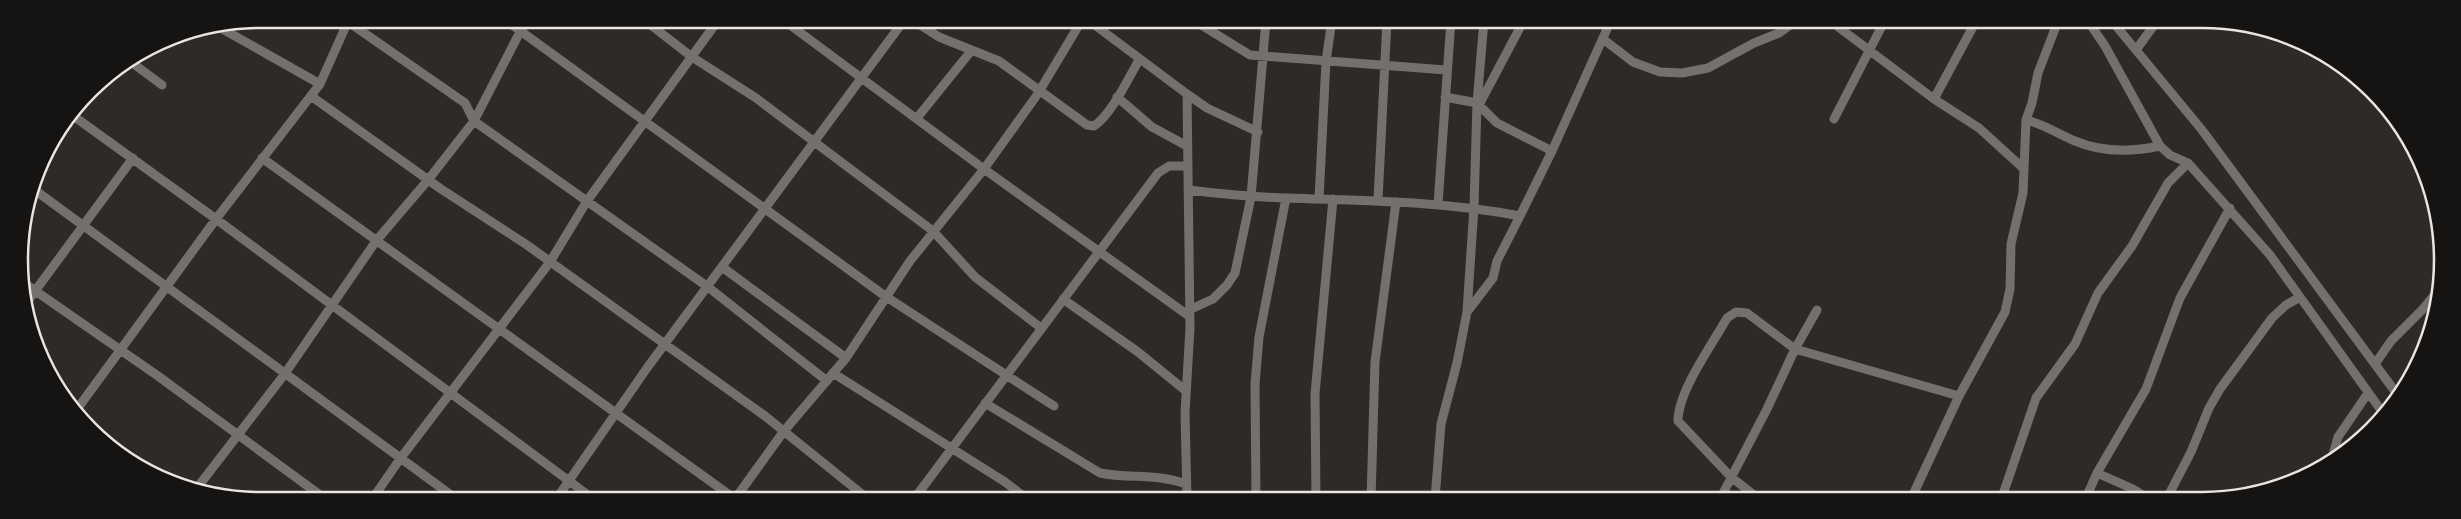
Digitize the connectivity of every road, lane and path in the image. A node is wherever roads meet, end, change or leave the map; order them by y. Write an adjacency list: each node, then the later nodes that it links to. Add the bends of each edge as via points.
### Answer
1 (344, 28): 41 (street)
2 (358, 28): 54 (street, via 465,103)
3 (518, 28): 28 (street)
4 (655, 28): 33 (street)
5 (713, 28): 33 (street)
6 (794, 28): 40 (street)
7 (898, 28): 40 (street)
8 (926, 28): 32 (street)
9 (1077, 28): 43 (street)
10 (1098, 28): 35 (street)
11 (1205, 28): 34 (street, via 1250,55)
12 (1266, 28): 34 (street)
13 (1331, 28): 36 (street)
14 (1386, 28): 38 (street)
15 (1450, 28): 39 (street)
16 (1483, 28): 49 (street)
17 (1520, 28): 49 (street)
18 (1607, 28): 29 (street)
19 (1786, 28): 29 (street, via 1708,68 1682,74 1660,72 1633,62)
20 (1840, 28): 30 (street)
21 (1881, 28): 30 (street)
22 (1972, 28): 48 (street)
23 (2055, 28): 53 (street, via 2038,73)
24 (2093, 28): 59 (street)
25 (2118, 28): 31 (street)
26 (2151, 28): 31 (street)
27 (224, 30): 41 (street)
28 (521, 30): 54 (street); 55 (street)
29 (1602, 39): 60 (street)
30 (1869, 50): 48 (street); 52 (street)
31 (2136, 50): 108 (street, via 2202,130)
32 (971, 51): 43 (street, via 999,61); 51 (street)
33 (692, 57): 55 (street); 57 (street, via 756,98)
34 (1264, 57): 36 (street); 56 (street)
35 (1139, 60): 44 (street); 46 (street)
36 (1326, 62): 38 (street); 72 (street)
37 (134, 65): 42 (street)
38 (1384, 66): 39 (street); 74 (street)
39 (1446, 70): 47 (street)
40 (862, 77): 51 (street); 57 (street)
41 (320, 84): 45 (street)
42 (162, 85)
43 (1040, 91): 46 (street, via 1087,125 1094,126); 66 (street)
44 (1187, 94): 56 (street, via 1207,108); 58 (street)
45 (311, 96): 62 (street); 67 (street)
46 (1117, 97): 58 (street, via 1152,127)
47 (1445, 97): 49 (street); 77 (street)
48 (1934, 99): 65 (street, via 1980,128)
49 (1478, 104): 60 (street, via 1497,123); 78 (street)
50 (75, 118): 61 (street)
51 (917, 118): 66 (street)
52 (1834, 119)
53 (2026, 120): 59 (street, via 2040,123 2077,142 2104,149 2124,152); 65 (street)
54 (474, 121): 67 (street); 75 (street)
55 (645, 122): 75 (street); 79 (street)
56 (1258, 132): 70 (street)
57 (815, 142): 79 (street); 84 (street)
58 (1187, 146): 64 (street)
59 (2160, 146): 63 (street, via 2170,155)
60 (1552, 151): 81 (street)
61 (133, 158): 82 (street); 83 (street)
62 (262, 158): 82 (street); 85 (street)
63 (2188, 163): 80 (street); 151 (street, via 2168,183 2132,246 2098,293 2075,344 2036,398)
64 (1186, 166): 68 (street); 86 (street, via 1169,166 1158,173)
65 (2024, 169): 117 (street, via 2023,193 2011,244 2010,289 2005,312)
66 (984, 170): 84 (street); 86 (street)
67 (428, 180): 85 (street); 87 (street)
68 (1188, 190): 70 (street); 101 (street)
69 (38, 192): 83 (street)
70 (1251, 197): 71 (street); 101 (street, via 1235,273 1213,299)
71 (1286, 198): 72 (street); 144 (street, via 1259,336 1255,384)
72 (1319, 199): 73 (street)
73 (1333, 199): 74 (street); 145 (street, via 1315,394)
74 (1378, 200): 76 (street)
75 (587, 202): 87 (street); 90 (street)
76 (1396, 202): 77 (street); 146 (street, via 1375,362)
77 (1438, 204): 78 (street)
78 (1474, 207): 81 (street); 100 (street)
79 (766, 208): 88 (street); 93 (street)
80 (2230, 208): 95 (street); 128 (street, via 2180,298 2146,389)
81 (1520, 216): 100 (street, via 1492,278)
82 (216, 219): 91 (street); 98 (street)
83 (84, 225): 91 (street); 92 (street)
84 (934, 231): 93 (street); 102 (street, via 975,278)
85 (376, 241): 98 (street); 103 (street)
86 (1098, 251): 96 (street); 101 (street)
87 (550, 262): 103 (street); 104 (street)
88 (722, 267): 90 (street); 107 (street)
89 (29, 286): 92 (street)
90 (708, 287): 104 (street); 112 (street)
91 (167, 288): 106 (street); 110 (street)
92 (35, 291): 94 (street); 106 (street)
93 (885, 296): 107 (street); 111 (street)
94 (30, 297)
95 (2300, 297): 116 (street); 154 (street, via 2272,318 2220,389)
96 (1063, 299): 102 (street); 114 (street)
97 (2430, 300): 108 (street, via 2391,341)
98 (332, 304): 110 (street); 115 (street)
99 (1817, 310): 105 (street)
100 (1467, 312): 147 (street, via 1442,424)
101 (1189, 313): 114 (street)
102 (1041, 328): 111 (street)
103 (500, 329): 115 (street); 122 (street)
104 (665, 345): 122 (street); 123 (street)
105 (1795, 349): 117 (street); 129 (street); 129 (street, via 1746,313 1736,312 1727,318 1684,394 1678,408 1678,421)
106 (119, 350): 119 (street); 124 (street)
107 (846, 358): 109 (street)
108 (2375, 364): 113 (street)
109 (833, 373): 112 (street); 125 (street)
110 (284, 374): 124 (street); 127 (street)
111 (1007, 374): 118 (street); 120 (street)
112 (827, 381): 123 (street)
113 (2394, 388)
114 (1186, 391): 132 (street)
115 (451, 393): 127 (street); 130 (street)
116 (2368, 393): 121 (street); 126 (street, via 2338,437)
117 (1959, 396): 150 (street)
118 (986, 403): 125 (street); 132 (street, via 1100,473 1168,477)
119 (79, 406)
120 (1054, 406)
121 (2379, 408)
122 (617, 412): 130 (street); 138 (street)
123 (784, 431): 139 (street); 140 (street)
124 (238, 435): 131 (street); 133 (street)
125 (952, 448): 141 (street); 142 (street)
126 (2335, 449)
127 (400, 459): 134 (street); 135 (street)
128 (2097, 473): 152 (street); 153 (street)
129 (1731, 477): 148 (street); 149 (street)
130 (568, 481): 136 (street); 137 (street)
131 (200, 484)
132 (1186, 484): 143 (street)
133 (316, 492)
134 (377, 492)
135 (447, 492)
136 (561, 492)
137 (584, 492)
138 (726, 492)
139 (740, 492)
140 (859, 492)
141 (921, 492)
142 (1017, 492)
143 (1187, 492)
144 (1256, 492)
145 (1316, 492)
146 (1371, 492)
147 (1436, 492)
148 (1724, 492)
149 (1750, 492)
150 (1914, 492)
151 (2004, 492)
152 (2089, 492)
153 (2138, 492)
154 (2170, 492)

